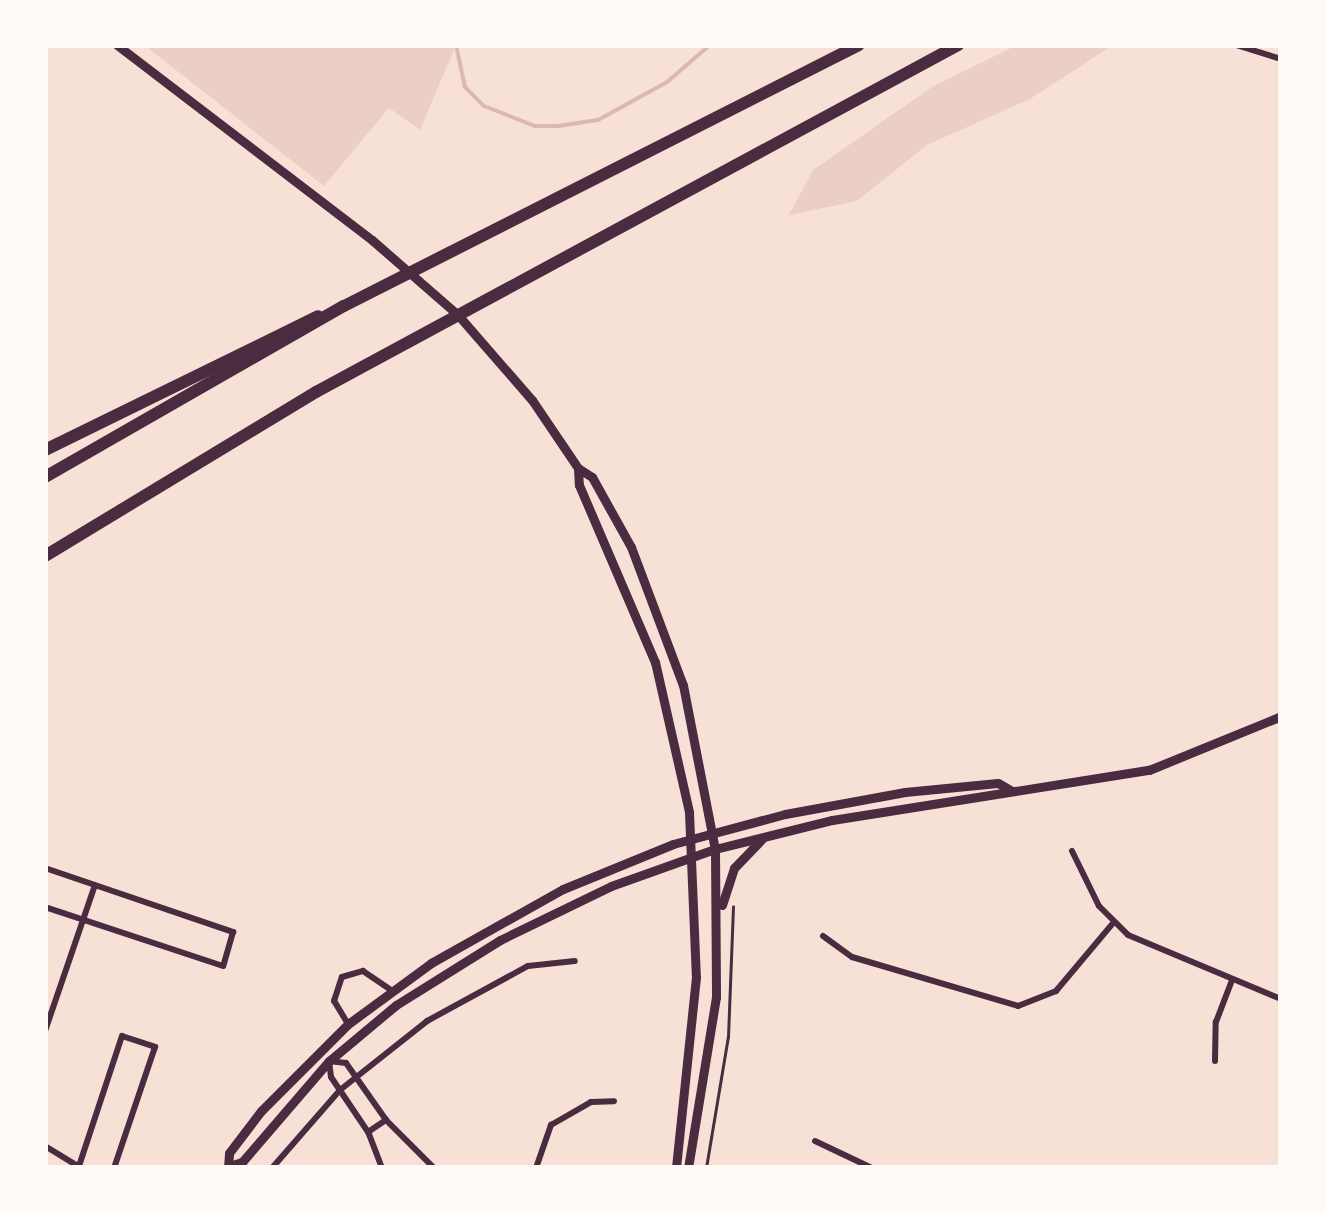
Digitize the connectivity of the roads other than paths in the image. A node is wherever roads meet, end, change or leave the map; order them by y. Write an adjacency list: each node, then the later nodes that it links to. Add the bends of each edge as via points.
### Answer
1 (117, 45): 8 (main road, via 372,240 489,348)
2 (859, 45): 6 (highway)
3 (958, 45): 10 (highway, via 333,382)
4 (1236, 45): 5 (street)
5 (1281, 59)
6 (344, 306): 7 (highway, via 284,329); 9 (highway)
7 (45, 450)
8 (578, 468): 11 (main road, via 592,477 619,524); 12 (main road, via 579,486)
9 (45, 477)
10 (45, 556)
11 (663, 622): 12 (main road); 15 (main road, via 697,740)
12 (644, 631): 17 (main road, via 674,730)
13 (1281, 716): 14 (main road, via 1166,766)
14 (1010, 790): 15 (main road, via 998,784 883,795); 16 (main road, via 1000,797)
15 (712, 832): 17 (main road); 18 (main road)
16 (765, 836): 18 (main road); 25 (main road, via 734,868)
17 (692, 837): 20 (main road); 30 (main road, via 563,888)
18 (714, 849): 20 (main road); 25 (main road)
19 (1072, 851): 26 (street)
20 (694, 855): 34 (main road, via 500,940 396,1005); 50 (main road, via 696,977)
21 (45, 868): 22 (street)
22 (95, 885): 24 (street); 24 (street, via 234,932 223,966)
23 (45, 906): 24 (street)
24 (83, 920): 33 (street)
25 (719, 922): 51 (main road, via 713,1034)
26 (1112, 924): 27 (street, via 1056,991 1018,1006 852,956); 29 (street, via 1160,953)
27 (824, 936)
28 (575, 961): 36 (street, via 545,961 484,987)
29 (1232, 980): 31 (street); 35 (street, via 1216,1022)
30 (390, 990): 32 (main road); 32 (street, via 363,971 342,978 334,1001)
31 (1281, 998)
32 (348, 1024): 44 (main road, via 261,1111 229,1153)
33 (45, 1032)
34 (329, 1061): 36 (street, via 346,1063); 37 (street); 44 (main road, via 242,1162)
35 (1215, 1061)
36 (356, 1077): 37 (street); 39 (street)
37 (340, 1090): 40 (street); 46 (street)
38 (614, 1101): 49 (street, via 591,1102 551,1125)
39 (386, 1120): 40 (street); 48 (street)
40 (368, 1132): 47 (street)
41 (815, 1141): 52 (street)
42 (45, 1146): 43 (street)
43 (80, 1167): 45 (street, via 122,1036 155,1046)
44 (228, 1167)
45 (114, 1168)
46 (272, 1168)
47 (382, 1168)
48 (434, 1168)
49 (536, 1168)
50 (676, 1168)
51 (688, 1168)
52 (872, 1168)

